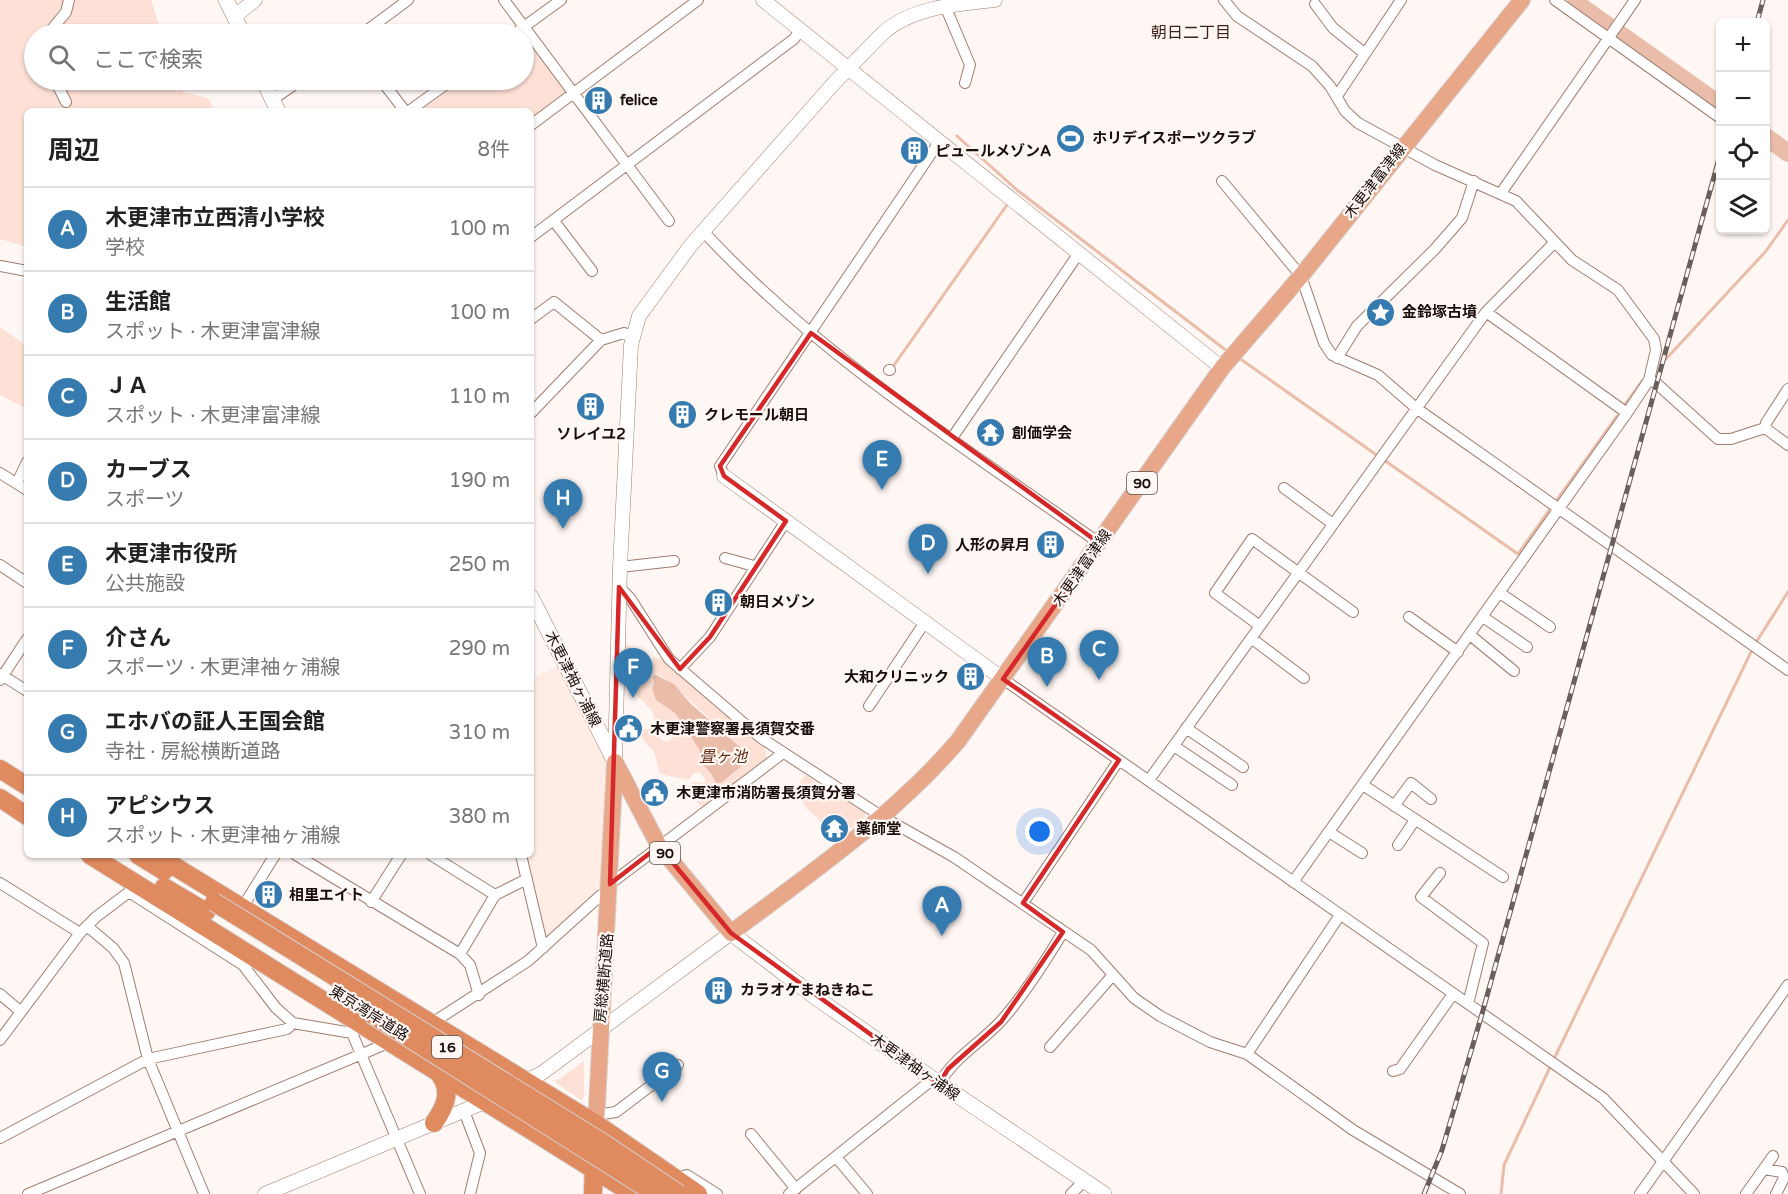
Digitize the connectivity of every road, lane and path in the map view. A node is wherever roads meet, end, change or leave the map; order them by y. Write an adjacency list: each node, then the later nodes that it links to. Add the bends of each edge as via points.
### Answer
1 (69, 0): 18 (street, via 66,12)
2 (226, 0): 17 (main road)
3 (255, 0): 17 (street)
4 (408, 0): 20 (street)
5 (504, 0): 21 (street)
6 (561, 0): 22 (street)
7 (698, 0): 34 (street)
8 (763, 0): 23 (street)
9 (995, 0): 16 (street)
10 (1224, 0): 35 (street, via 1237,16 1312,66)
11 (1401, 0): 26 (street)
12 (1522, 0): 43 (main road, 木更津富津線 / 90)
13 (1555, 0): 24 (street)
14 (1635, 0): 24 (street)
15 (1315, 4): 26 (street, via 1333,28)
16 (946, 8): 27 (street, via 917,13 893,24); 28 (street, via 970,65)
17 (234, 16): 19 (main road)
18 (56, 24)
19 (238, 24)
20 (376, 24)
21 (522, 24)
22 (528, 24)
23 (800, 30): 27 (street); 44 (street, via 794,39)
24 (1609, 38): 40 (street); 47 (street)
25 (534, 40): 34 (street)
26 (1364, 53): 35 (street)
27 (847, 69): 42 (street); 50 (street)
28 (965, 83)
29 (60, 90): 36 (street)
30 (268, 90): 37 (main road)
31 (291, 90): 37 (street)
32 (390, 90): 38 (street)
33 (438, 90): 39 (street)
34 (574, 93): 41 (street); 44 (street)
35 (1336, 96): 43 (street, via 1358,123)
36 (66, 102)
37 (275, 106)
38 (405, 108)
39 (412, 108)
40 (1716, 115)
41 (534, 123)
42 (939, 142): 53 (street); 60 (street)
43 (1402, 147): 46 (street); 57 (main road, 木更津富津線 / 90)
44 (627, 166): 48 (street); 49 (street)
45 (1222, 181): 57 (street)
46 (1474, 181): 47 (street); 63 (street, via 1462,218 1357,326)
47 (1501, 193): 52 (street, via 1529,212)
48 (554, 221): 51 (street); 56 (street)
49 (669, 221)
50 (703, 231): 60 (street, via 746,278); 61 (street, via 646,305)
51 (534, 235)
52 (1554, 243): 58 (street); 65 (street, via 1572,260 1618,290 1654,339 1656,350)
53 (1079, 253): 64 (street); 71 (street)
54 (0, 266): 55 (street)
55 (24, 270)
56 (592, 271)
57 (1301, 276): 63 (street, via 1324,343); 64 (main road, 木更津富津線 / 90)
58 (1486, 312): 67 (street); 69 (street)
59 (534, 317): 62 (street, via 554,303)
60 (811, 333): 71 (street); 75 (street, via 720,466)
61 (632, 335): 62 (street, via 624,333); 87 (street)
62 (601, 340): 68 (street)
63 (1336, 358): 67 (street, via 1378,375)
64 (1222, 368): 82 (main road, 木更津富津線 / 90)
65 (1649, 380): 69 (street); 70 (street, via 1718,440)
66 (1788, 388): 70 (street)
67 (1416, 408): 79 (street); 81 (street)
68 (534, 410)
69 (1627, 413): 79 (street)
70 (1765, 428): 72 (street)
71 (952, 438): 82 (street)
72 (1788, 445)
73 (24, 468): 76 (street)
74 (0, 474): 76 (street)
75 (724, 476): 80 (street)
76 (17, 483): 77 (street)
77 (24, 488)
78 (1284, 488): 81 (street)
79 (1559, 510): 91 (street); 105 (street)
80 (786, 522): 86 (street); 96 (street)
81 (1333, 524): 88 (street)
82 (1099, 543): 109 (main road, 木更津富津線 / 90)
83 (724, 558): 86 (street)
84 (674, 561): 87 (street)
85 (0, 565): 89 (street)
86 (754, 566): 104 (street, via 710,637)
87 (620, 567): 90 (street)
88 (1299, 572): 93 (street); 97 (street); 97 (street, via 1252,539 1215,593)
89 (24, 581)
90 (619, 587): 104 (street); 116 (street)
91 (1500, 593): 95 (street); 98 (street)
92 (534, 603): 116 (main road, 木更津袖ヶ浦線)
93 (1353, 612)
94 (1409, 617): 103 (street)
95 (1483, 617): 99 (street); 102 (street)
96 (926, 622): 109 (street); 111 (street)
97 (1260, 626): 100 (street)
98 (1550, 627)
99 (1470, 635): 103 (street); 106 (street)
100 (1251, 638): 108 (street); 112 (street)
101 (24, 643): 107 (street)
102 (1527, 647)
103 (1458, 652): 124 (street)
104 (680, 669): 114 (street)
105 (1788, 670)
106 (1514, 671)
107 (1, 677): 110 (street)
108 (1304, 678)
109 (1003, 679): 115 (street); 131 (main road, 木更津富津線 / 90, via 941,761)
110 (24, 689)
111 (869, 705)
112 (1186, 728): 113 (street); 118 (street)
113 (1174, 746): 121 (street); 123 (street)
114 (783, 753): 131 (street); 135 (street)
115 (1119, 760): 121 (street); 155 (street)
116 (615, 762): 135 (main road, 90); 152 (main road, 房総横断道路)
117 (0, 764): 120 (highway)
118 (1243, 766)
119 (0, 769): 122 (highway)
120 (24, 775)
121 (1149, 780): 149 (street)
122 (24, 784)
123 (1232, 785)
124 (1363, 785): 129 (street); 133 (street)
125 (0, 790): 128 (highway)
126 (0, 798): 130 (highway)
127 (1431, 799): 129 (street, via 1411,783)
128 (24, 804)
129 (1394, 806): 132 (street)
130 (24, 814)
131 (881, 816): 155 (street, via 954,857); 161 (main road, 木更津富津線 / 90)
132 (1415, 820): 134 (street); 147 (street)
133 (1329, 832): 136 (street); 149 (street)
134 (1398, 844)
135 (659, 846): 152 (street); 161 (main road, 90)
136 (1362, 852)
137 (94, 858): 151 (highway, 16)
138 (116, 858): 156 (highway, 東京湾岸道路 / 16)
139 (142, 858): 156 (highway, 東京湾岸道路 / 16)
140 (161, 858): 157 (highway, 16)
141 (273, 858): 157 (street)
142 (301, 858): 154 (street)
143 (399, 858): 154 (street)
144 (436, 858): 153 (street)
145 (522, 858): 148 (street)
146 (1440, 873): 169 (street, via 1421,897 1483,943)
147 (1503, 877)
148 (527, 879): 153 (street); 162 (street)
149 (1293, 882): 158 (street)
150 (0, 883): 159 (street)
151 (134, 889): 159 (street); 171 (street, via 243,964 276,1008); 175 (highway, 16)
152 (610, 889): 162 (street); 173 (main road, 房総横断道路)
153 (495, 895): 163 (street)
154 (371, 902): 163 (street)
155 (1023, 903): 160 (street)
156 (210, 907): 199 (highway, 東京湾岸道路 / 16, bridge); 208 (highway, 東京湾岸道路 / 16, bridge)
157 (242, 908): 172 (highway, 16)
158 (1340, 915): 166 (street); 178 (street)
159 (83, 929): 170 (street); 179 (street, via 113,948 124,963)
160 (1063, 932): 164 (street, via 1091,950); 183 (street, via 1001,1022)
161 (731, 933): 173 (street); 183 (main road, 木更津袖ヶ浦線)
162 (543, 948): 168 (street)
163 (460, 954): 168 (street, via 470,965)
164 (1112, 976): 176 (street); 178 (street, via 1134,998 1182,1029)
165 (1788, 985): 195 (street)
166 (1453, 993): 169 (street); 182 (street, via 1400,1069)
167 (0, 994): 170 (street)
168 (479, 994): 172 (street)
169 (1468, 1004): 195 (street, via 1603,1098)
170 (21, 1012): 174 (street)
171 (293, 1023): 177 (street, via 352,1033); 179 (street, via 287,1029)
172 (432, 1023): 175 (street); 184 (highway, 16)
173 (599, 1029): 184 (street); 187 (main road, 房総横断道路)
174 (0, 1040)
175 (392, 1042): 177 (street); 181 (highway, 16)
176 (1050, 1047)
177 (361, 1053): 189 (street); 192 (street)
178 (1247, 1054): 214 (street, via 1353,1130)
179 (148, 1059): 189 (street); 191 (street)
180 (678, 1065): 187 (street, via 616,1112)
181 (434, 1068): 185 (highway, 16); 188 (highway, via 446,1084 447,1093)
182 (1393, 1071)
183 (936, 1081): 194 (street); 198 (main road, 木更津袖ヶ浦線)
184 (525, 1082): 185 (street); 187 (highway, 16)
185 (487, 1101): 186 (street); 196 (highway, 16)
186 (464, 1110): 188 (street); 205 (street, via 480,1153)
187 (596, 1119): 196 (highway, 房総横断道路); 199 (highway, 16)
188 (434, 1124): 192 (street)
189 (178, 1132): 201 (street); 202 (street)
190 (751, 1134): 200 (street)
191 (0, 1138)
192 (398, 1139): 203 (street); 204 (street)
193 (1773, 1156): 197 (street)
194 (836, 1157): 200 (street); 211 (street)
195 (1664, 1162): 215 (street); 216 (street)
196 (593, 1167): 206 (highway, 房総横断道路); 207 (highway, 16)
197 (1764, 1169): 217 (street); 218 (street, via 1782,1172 1784,1178)
198 (1084, 1181): 212 (street); 213 (main road, 木更津袖ヶ浦線)
199 (677, 1186): 209 (highway, 16); 210 (street, via 687,1174)
200 (791, 1193)
201 (28, 1194)
202 (204, 1194)
203 (265, 1194)
204 (420, 1194)
205 (470, 1194)
206 (593, 1194)
207 (633, 1194)
208 (656, 1194)
209 (698, 1194)
210 (717, 1194)
211 (867, 1194)
212 (1071, 1194)
213 (1104, 1194)
214 (1460, 1194)
215 (1640, 1194)
216 (1694, 1194)
217 (1746, 1194)
218 (1776, 1194)

